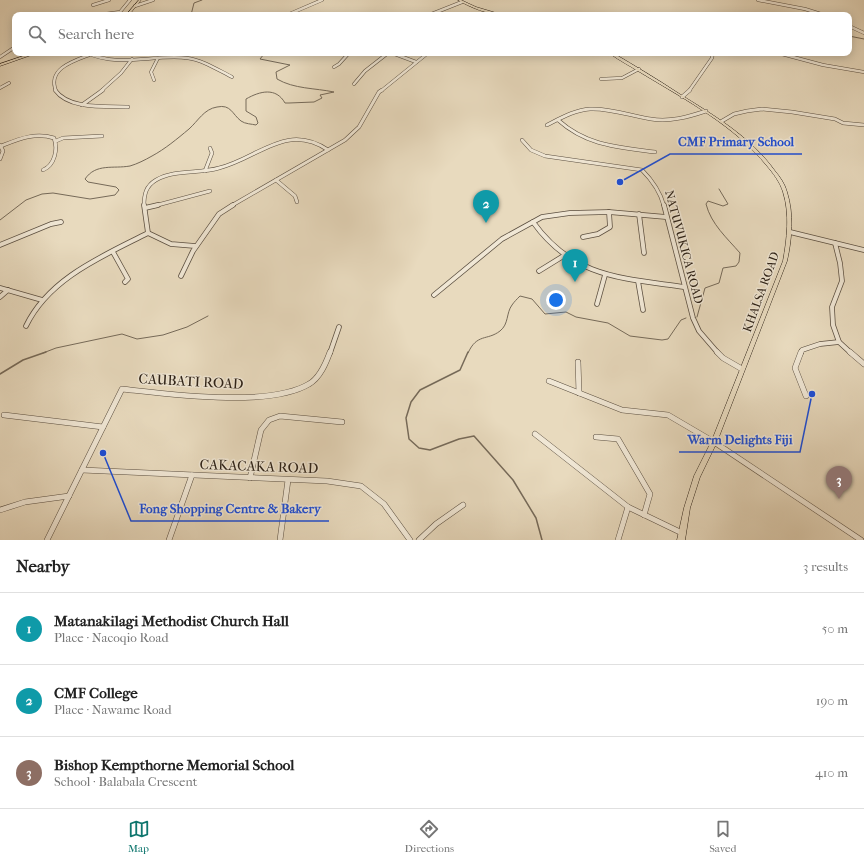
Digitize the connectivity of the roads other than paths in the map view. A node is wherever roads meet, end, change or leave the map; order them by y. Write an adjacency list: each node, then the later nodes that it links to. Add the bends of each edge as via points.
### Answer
1 (109, 0): 8 (street)
2 (130, 0): 10 (street)
3 (140, 0): 9 (main road)
4 (153, 0): 9 (street)
5 (322, 0): 12 (street)
6 (758, 0): 15 (street)
7 (461, 1): 13 (street); 14 (main road)
8 (93, 5)
9 (135, 6): 11 (main road)
10 (120, 12)
11 (130, 12)
12 (294, 12)
13 (436, 12)
14 (490, 12)
15 (814, 12)
16 (852, 27): 17 (street)
17 (864, 33)
18 (12, 49): 29 (street)
19 (26, 56): 33 (main road)
20 (84, 56): 44 (street, via 66,64 53,78 59,94 70,102)
21 (94, 56): 31 (street, via 104,59)
22 (346, 56): 34 (street)
23 (382, 56): 41 (street, via 360,74)
24 (400, 56): 32 (street)
25 (424, 56): 32 (street)
26 (616, 56): 35 (main road, KHALSA ROAD)
27 (712, 56): 43 (street, via 689,91)
28 (789, 56): 36 (street)
29 (0, 57)
30 (157, 58): 31 (street); 37 (street, via 196,60); 39 (street, via 151,72)
31 (132, 59): 44 (street, via 120,76)
32 (416, 62): 56 (street, via 379,92 360,127)
33 (0, 65)
34 (334, 67)
35 (639, 70): 38 (street, via 622,78); 43 (main road, KHALSA ROAD)
36 (864, 72)
37 (232, 77)
38 (601, 78)
39 (154, 80)
40 (9, 83): 42 (street)
41 (354, 84)
42 (0, 88)
43 (682, 96): 46 (main road, KHALSA ROAD)
44 (82, 105): 45 (street)
45 (128, 107)
46 (706, 111): 47 (street, via 660,120 610,110 590,109 568,114); 48 (main road, KHALSA ROAD)
47 (558, 120): 49 (street); 57 (street, via 571,132 586,140)
48 (722, 121): 50 (street, via 734,113 777,109 835,119 844,124); 70 (main road, KHALSA ROAD, via 761,155 780,181 786,196)
49 (547, 125)
50 (864, 125)
51 (102, 136): 53 (street, via 63,138)
52 (522, 140): 67 (street, NATUVUKICA ROAD, via 531,150 545,156 642,170 652,180 662,198)
53 (56, 141): 54 (street, via 49,136 32,135); 59 (street, via 49,167)
54 (0, 146): 58 (street)
55 (210, 148): 60 (street, via 212,152)
56 (328, 150): 60 (street, via 306,139 285,140 232,164); 61 (street)
57 (655, 152)
58 (0, 159)
59 (43, 170)
60 (205, 171): 64 (street, via 168,175 157,180 144,193)
61 (276, 180): 63 (street, via 295,196); 75 (street, via 219,214)
62 (210, 191): 64 (street)
63 (296, 202)
64 (146, 208): 71 (street)
65 (609, 212): 66 (street); 69 (street, via 570,213 542,217); 72 (street, via 610,227 598,235)
66 (639, 214): 67 (street); 78 (street)
67 (666, 217): 85 (street, NATUVUKICA ROAD)
68 (61, 222): 74 (street)
69 (533, 222): 79 (street, via 550,243); 88 (street, via 502,239)
70 (790, 232): 73 (street); 98 (main road, KHALSA ROAD, via 785,261)
71 (148, 233): 75 (street, via 165,244); 77 (street)
72 (583, 237)
73 (835, 243): 76 (street); 95 (street, via 842,281 832,307 833,325)
74 (0, 245)
75 (195, 246): 82 (street)
76 (864, 250)
77 (113, 252): 84 (street, via 128,279); 90 (street, via 67,279)
78 (644, 253)
79 (565, 255): 80 (street); 81 (street)
80 (539, 271)
81 (605, 275): 83 (street); 91 (street)
82 (181, 276)
83 (638, 281): 85 (street); 92 (street)
84 (125, 282)
85 (684, 287): 98 (street, NATUVUKICA ROAD, via 699,331 723,358)
86 (0, 288): 87 (street)
87 (8, 290): 89 (street); 90 (street)
88 (434, 295)
89 (0, 297)
90 (42, 300): 93 (street, via 28,318)
91 (597, 304)
92 (643, 310)
93 (26, 326)
94 (339, 327): 104 (street, CAUBATI ROAD, via 327,360 318,375 300,390 261,396 190,396 122,389)
95 (839, 342): 97 (street); 101 (street, via 820,344 802,350 795,368)
96 (578, 362): 100 (street)
97 (864, 364)
98 (742, 370): 107 (main road, KHALSA ROAD)
99 (549, 381): 100 (street)
100 (578, 393): 107 (street, via 622,410 668,415)
101 (806, 396)
102 (4, 415): 104 (street)
103 (342, 422): 110 (street, via 280,416 269,420 261,430)
104 (104, 427): 108 (street, CAUBATI ROAD)
105 (535, 434): 114 (street)
106 (596, 437): 116 (street, via 618,439 650,494)
107 (714, 442): 117 (main road, KHALSA ROAD, via 697,476); 118 (street)
108 (82, 470): 109 (street, CAKACAKA ROAD); 112 (street, CAUBATI ROAD)
109 (192, 475): 110 (street, CAKACAKA ROAD); 120 (street)
110 (250, 478): 111 (street, CAKACAKA ROAD)
111 (288, 480): 121 (street); 122 (street, CAKACAKA ROAD, via 327,481 361,486 384,504)
112 (69, 496): 115 (street, via 25,502); 119 (street, CAUBATI ROAD)
113 (463, 505): 123 (street)
114 (628, 507): 116 (street); 124 (street)
115 (0, 510)
116 (644, 515): 117 (street)
117 (682, 533): 125 (main road, KHALSA ROAD)
118 (857, 539)
119 (47, 540)
120 (168, 540)
121 (280, 540)
122 (410, 540)
123 (419, 540)
124 (618, 540)
125 (681, 540)

